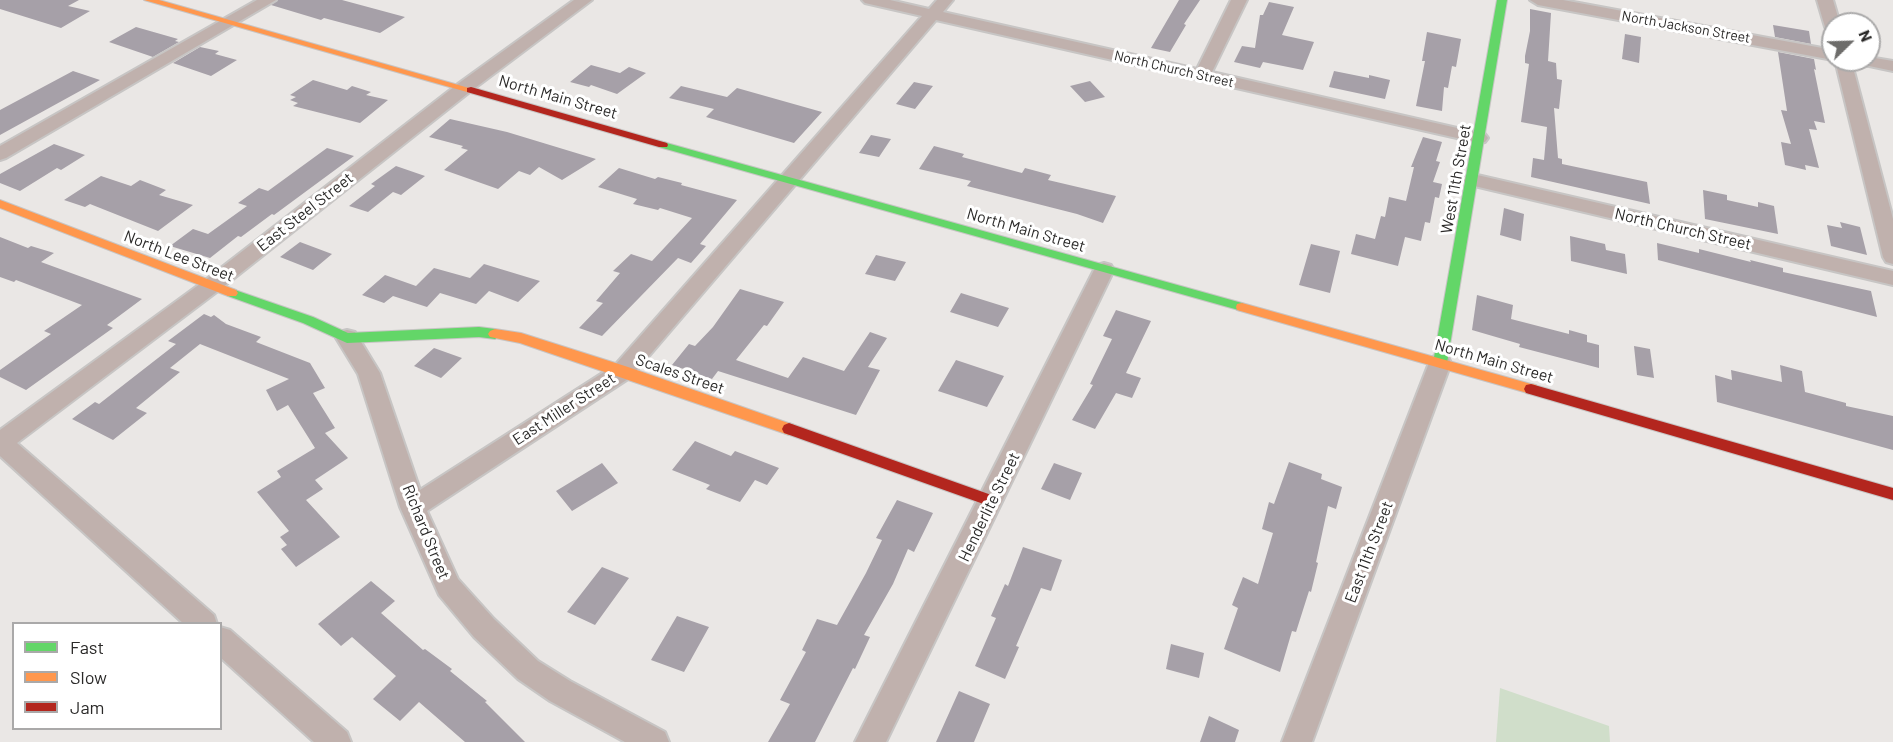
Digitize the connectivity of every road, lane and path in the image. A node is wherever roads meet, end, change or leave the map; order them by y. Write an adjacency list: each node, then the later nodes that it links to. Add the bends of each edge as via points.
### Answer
1 (148, 0): 10 (main road, North Main Street)
2 (268, 0): 10 (street)
3 (584, 0): 14 (street, East Steel Street)
4 (870, 0): 9 (street, North Church Street)
5 (945, 0): 9 (street, East Miller Street)
6 (1239, 0): 13 (street)
7 (1502, 0): 15 (main road, West 11th Street)
8 (1538, 0): 11 (street, North Jackson Street)
9 (933, 14): 13 (street, North Church Street); 17 (street, East Miller Street)
10 (228, 23): 14 (main road, North Main Street); 16 (street)
11 (1821, 53)
12 (1846, 72): 20 (street)
13 (1202, 76): 15 (street, North Church Street)
14 (465, 87): 17 (main road, North Main Street); 23 (street, East Steel Street)
15 (1479, 138): 18 (main road, West 11th Street)
16 (0, 154)
17 (790, 180): 21 (main road, North Main Street); 26 (street, East Miller Street)
18 (1473, 180): 22 (street, North Church Street); 25 (main road, West 11th Street)
19 (0, 204): 23 (main road, North Lee Street)
20 (1893, 257)
21 (1104, 270): 25 (main road, North Main Street); 29 (street, Henderlite Street)
22 (1893, 278)
23 (210, 286): 24 (main road, North Lee Street); 27 (street, East Steel Street)
24 (347, 338): 26 (main road, Scales Street, via 478,332 521,338); 30 (street, Richard Street, via 369,373)
25 (1440, 363): 28 (main road, North Main Street); 36 (street, East 11th Street)
26 (623, 371): 29 (main road, Scales Street); 30 (street, East Miller Street)
27 (0, 443): 31 (street)
28 (1893, 494)
29 (992, 501): 35 (street, Henderlite Street)
30 (413, 507): 34 (street, Richard Street, via 448,587 484,628 544,681)
31 (202, 622)
32 (222, 641): 33 (street)
33 (336, 742)
34 (654, 742)
35 (870, 742)
36 (1297, 742)

